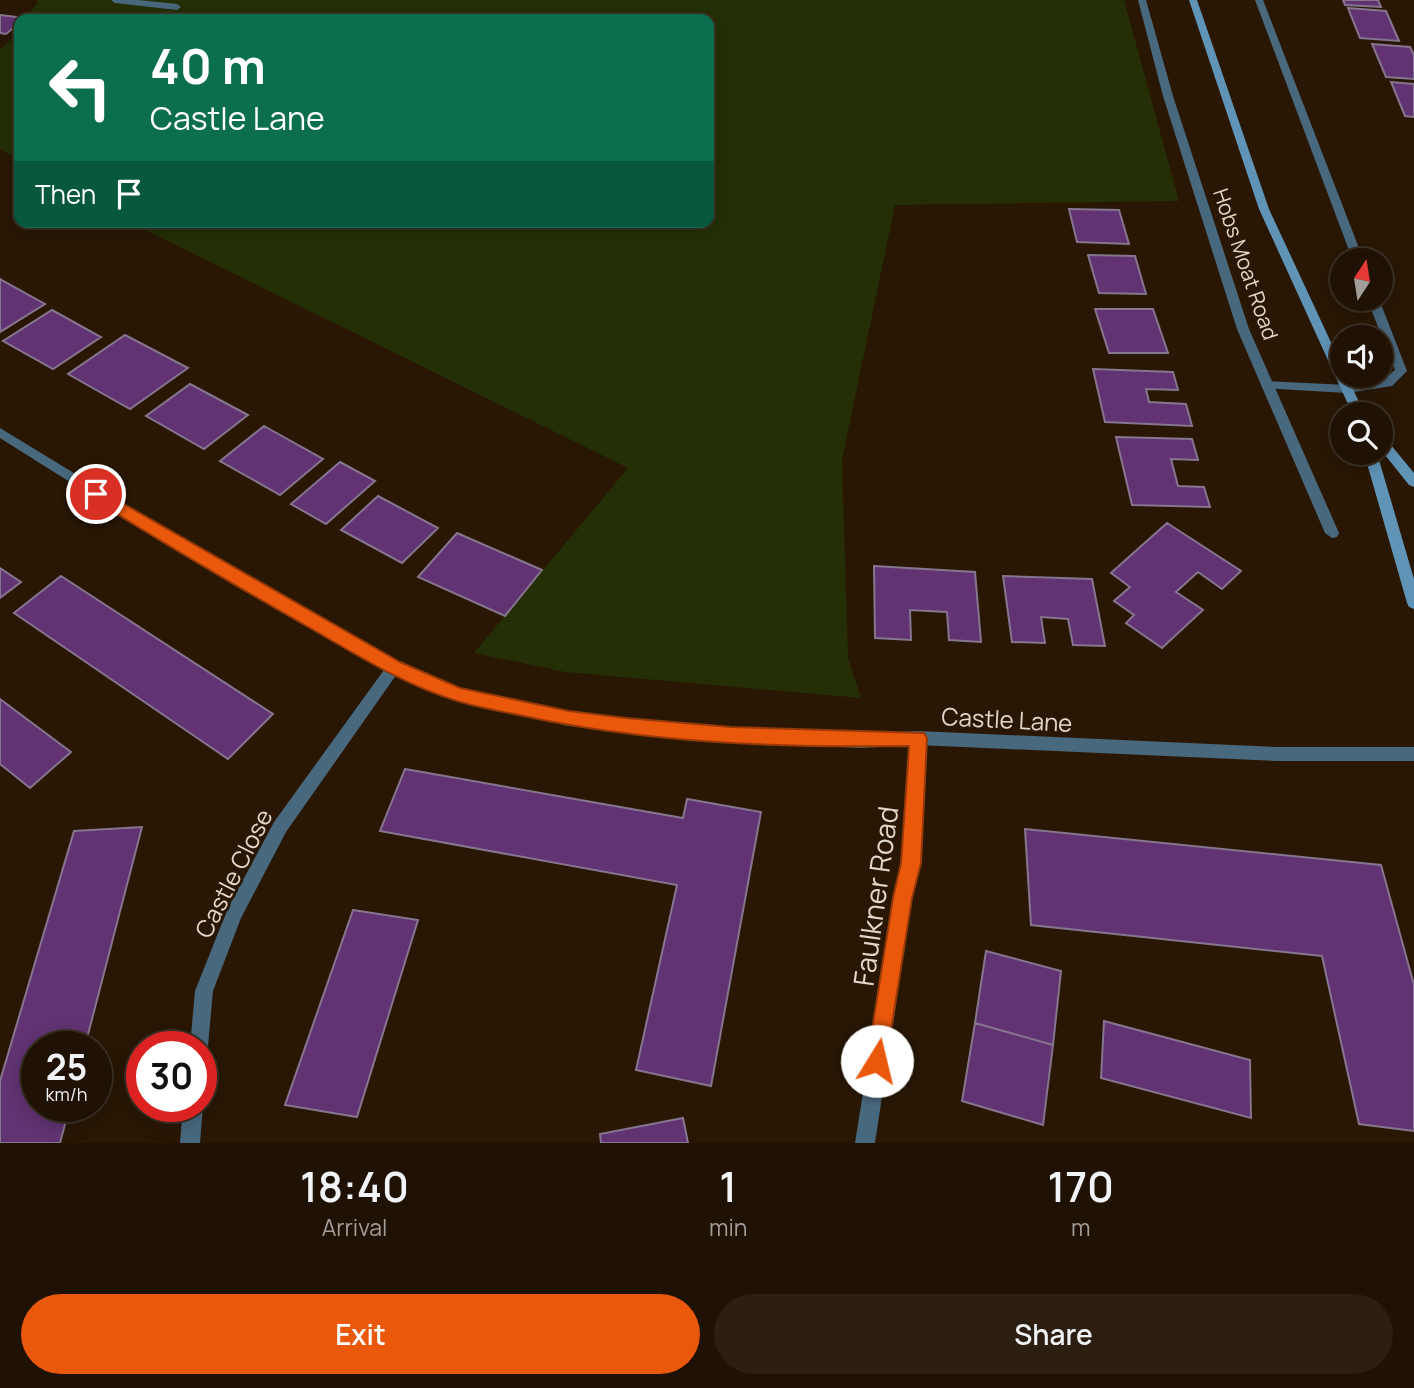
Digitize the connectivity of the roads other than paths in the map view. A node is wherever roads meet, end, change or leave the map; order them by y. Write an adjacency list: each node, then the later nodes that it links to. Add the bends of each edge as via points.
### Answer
1 (115, 0): 5 (street)
2 (1142, 0): 8 (street, Hobs Moat Road, via 1243,329)
3 (1194, 0): 9 (main road, Hobs Moat Road, via 1264,209)
4 (1259, 0): 6 (street)
5 (177, 6)
6 (1354, 248)
7 (1378, 312): 9 (street, via 1401,371 1388,383)
8 (1267, 385): 9 (street); 15 (street, Hobs Moat Road)
9 (1347, 389): 10 (main road, Hobs Moat Road)
10 (1353, 402)
11 (0, 432): 17 (street, Castle Lane, via 205,560)
12 (1393, 457): 14 (main road)
13 (1374, 465): 16 (main road)
14 (1414, 482)
15 (1332, 533)
16 (1414, 603)
17 (394, 667): 18 (street, Castle Lane, via 458,695 569,719 731,735 861,741); 20 (street, Castle Close, via 280,827 234,914 204,991)
18 (918, 738): 19 (street, Castle Lane, via 1277,754); 23 (street, Faulkner Road, via 911,863)
19 (1414, 754)
20 (200, 1031)
21 (192, 1122): 22 (street)
22 (190, 1143)
23 (865, 1143)

